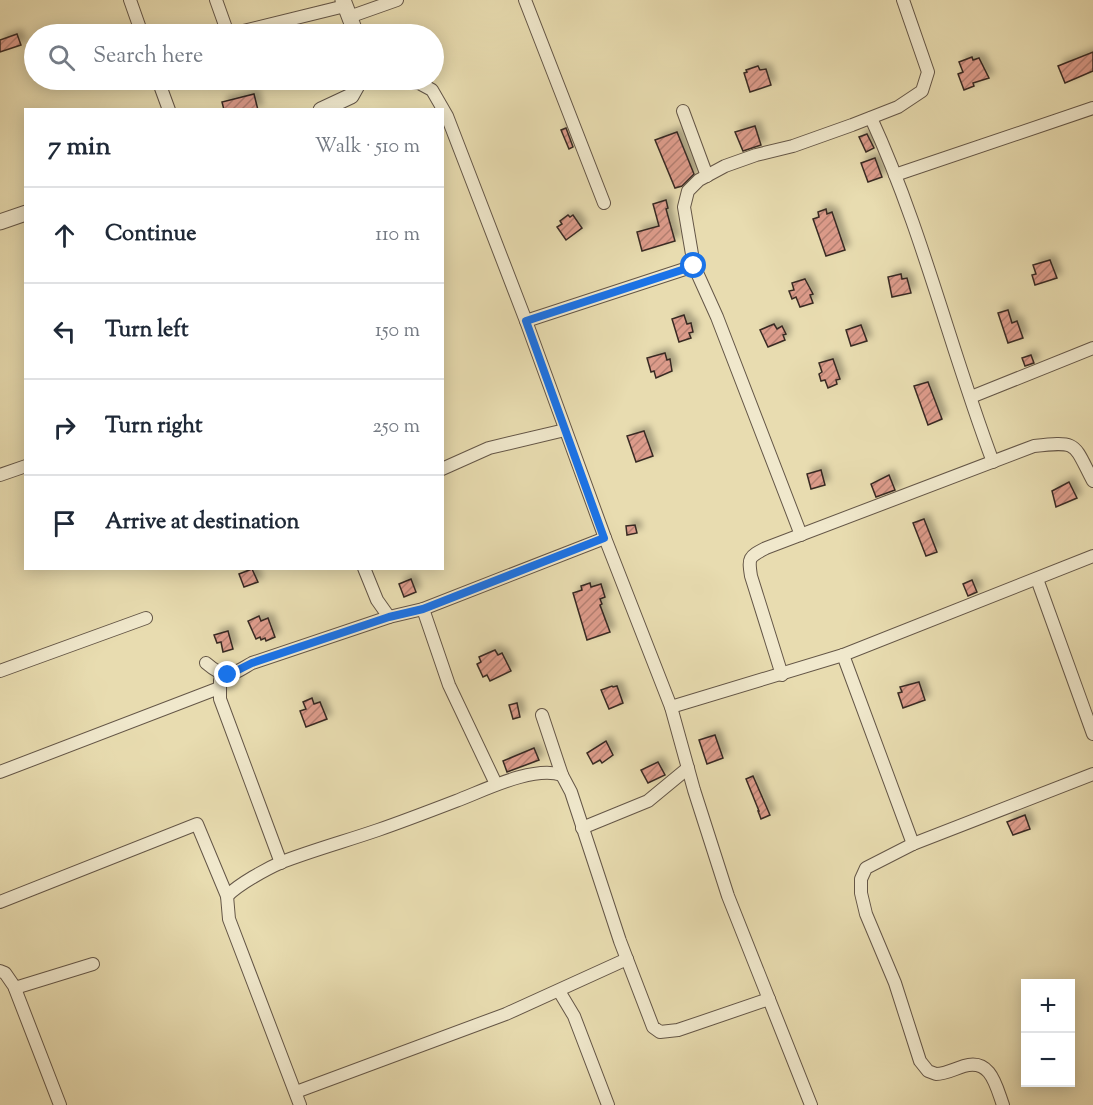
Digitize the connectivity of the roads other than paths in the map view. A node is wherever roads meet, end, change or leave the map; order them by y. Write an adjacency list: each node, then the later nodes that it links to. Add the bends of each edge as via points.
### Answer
1 (130, 0): 7 (street)
2 (216, 0): 8 (street)
3 (397, 0): 6 (street)
4 (525, 0): 23 (street)
5 (903, 0): 20 (street, via 927,72 926,83 922,91 897,107)
6 (346, 8): 9 (street); 10 (street)
7 (138, 24)
8 (225, 24)
9 (275, 24)
10 (353, 24)
11 (162, 90): 14 (street)
12 (354, 90): 15 (street, via 351,96)
13 (432, 90): 16 (street)
14 (168, 108)
15 (325, 108)
16 (442, 108)
17 (1093, 108): 21 (street)
18 (444, 111): 27 (street)
19 (682, 111): 22 (street)
20 (871, 118): 21 (street); 22 (street, via 756,155)
21 (895, 175): 29 (street)
22 (707, 176): 26 (street, via 688,191 684,207)
23 (604, 202)
24 (24, 214): 25 (street)
25 (0, 222)
26 (694, 266): 27 (street); 36 (street)
27 (526, 321): 30 (street)
28 (1093, 348): 29 (street)
29 (971, 397): 31 (street)
30 (565, 430): 33 (street, via 489,448); 37 (street)
31 (993, 462): 35 (street, via 1034,446 1070,444); 36 (street)
32 (24, 466): 34 (street)
33 (444, 468)
34 (0, 475)
35 (1093, 481)
36 (801, 535): 48 (street, via 766,548 749,561)
37 (604, 538): 41 (street); 50 (street)
38 (1093, 556): 40 (street)
39 (365, 570): 42 (street)
40 (1037, 579): 44 (street); 52 (street)
41 (423, 609): 42 (street); 57 (street, via 449,685)
42 (389, 617): 47 (street, via 252,663 235,673)
43 (146, 618): 46 (street)
44 (843, 655): 48 (street); 59 (street)
45 (206, 663): 47 (street)
46 (0, 671)
47 (221, 674): 49 (street)
48 (782, 675): 50 (street)
49 (219, 688): 54 (street); 60 (street)
50 (671, 707): 53 (street)
51 (542, 716): 56 (street)
52 (1093, 734)
53 (688, 768): 58 (street, via 648,801); 68 (street, via 728,897)
54 (0, 772)
55 (1093, 774): 59 (street)
56 (562, 775): 57 (street, via 539,773); 58 (street)
57 (496, 784): 60 (street)
58 (582, 828): 63 (street)
59 (913, 844): 74 (street, via 866,868 861,879 866,914 924,1067 936,1074 968,1065 983,1067 991,1073)
60 (281, 863): 61 (street)
61 (227, 896): 62 (street, via 197,824); 69 (street, via 229,919)
62 (0, 902)
63 (627, 959): 67 (street); 68 (street, via 653,1027 660,1032 678,1030)
64 (93, 964): 66 (street)
65 (0, 971): 66 (street)
66 (15, 988): 70 (street)
67 (559, 991): 69 (street); 72 (street, via 574,1016)
68 (769, 999): 73 (street)
69 (296, 1092): 71 (street)
70 (60, 1105)
71 (300, 1105)
72 (608, 1105)
73 (811, 1105)
74 (1004, 1105)

